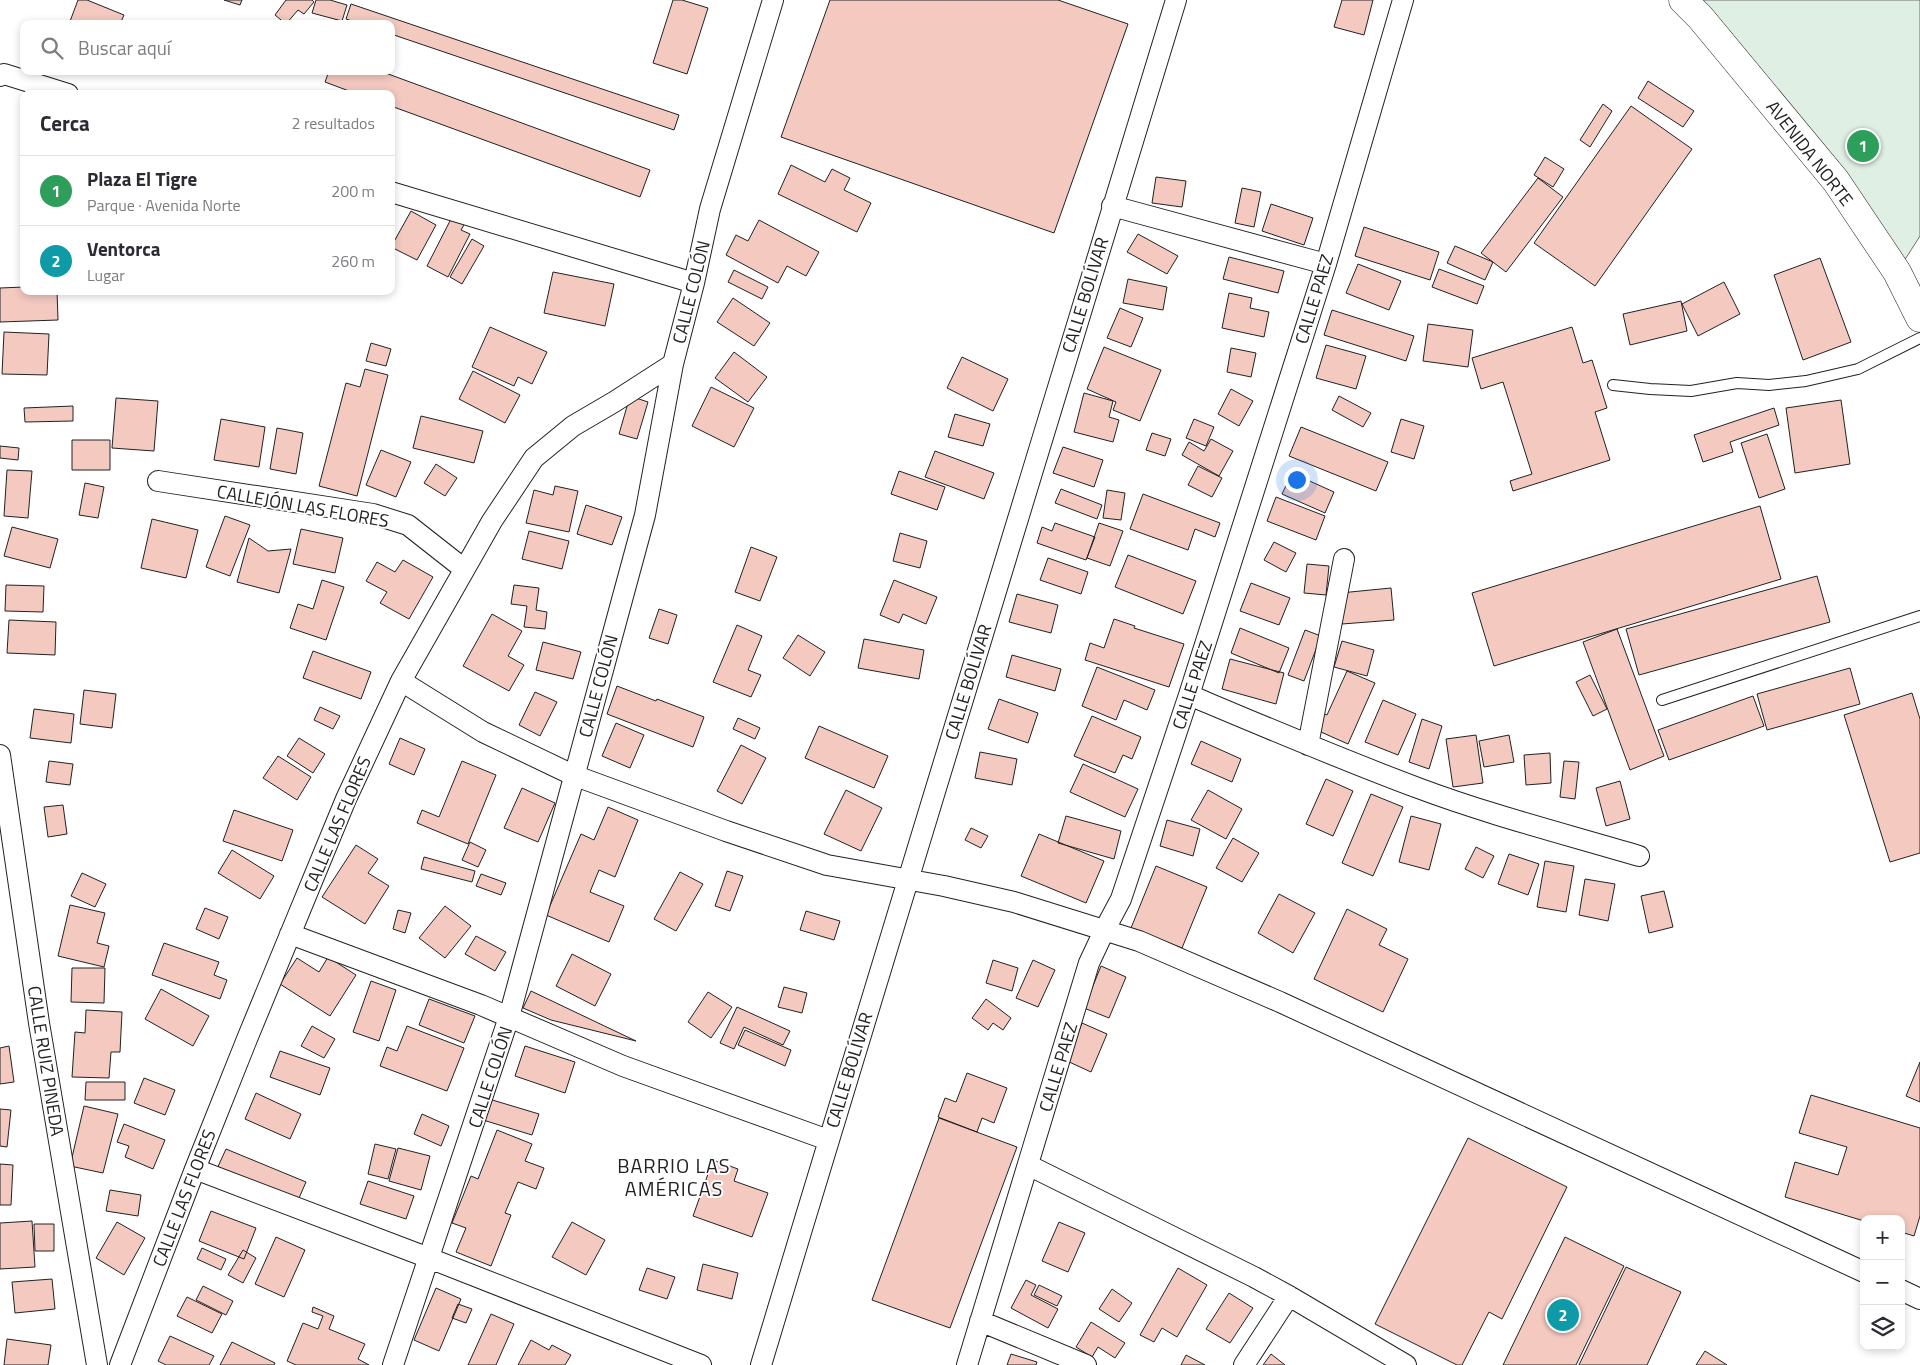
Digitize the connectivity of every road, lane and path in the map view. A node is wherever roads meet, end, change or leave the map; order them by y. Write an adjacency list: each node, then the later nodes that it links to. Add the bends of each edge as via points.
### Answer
1 (773, 0): 10 (street, CALLE COLÓN, via 710,209)
2 (1176, 0): 8 (street, CALLE BOLÍVAR)
3 (1403, 0): 9 (street, CALLE PAEZ)
4 (1695, 6): 11 (highway, AVENIDA NORTE, via 1836,181 1897,272)
5 (0, 76): 6 (street, via 4,74)
6 (55, 90)
7 (395, 193): 10 (street)
8 (1112, 206): 9 (street); 26 (street, CALLE BOLÍVAR)
9 (1326, 264): 20 (street, CALLE PAEZ)
10 (694, 283): 13 (street, CALLE COLÓN)
11 (1920, 318)
12 (1920, 338): 14 (lane, via 1858,369 1806,381 1769,386 1737,383 1691,391)
13 (673, 364): 17 (street, CALLE LAS FLORES, via 573,426 534,458); 24 (street, CALLE COLÓN, via 645,515)
14 (1613, 385)
15 (158, 481): 17 (street, CALLEJÓN LAS FLORES, via 373,514 408,525)
16 (1344, 559): 22 (street)
17 (464, 569): 19 (street, CALLE LAS FLORES)
18 (1920, 616): 21 (lane)
19 (401, 681): 24 (street, via 483,732); 28 (street, CALLE LAS FLORES, via 346,799)
20 (1189, 695): 22 (street); 27 (street, CALLE PAEZ, via 1121,899)
21 (1662, 700)
22 (1308, 745): 25 (street, via 1420,789)
23 (0, 755): 39 (street, CALLE RUIZ PINEDA, via 39,1023)
24 (574, 776): 26 (street, via 827,865); 29 (street, CALLE COLÓN)
25 (1639, 856)
26 (908, 880): 27 (street, via 1014,902); 30 (street, CALLE BOLÍVAR)
27 (1104, 929): 31 (street, CALLE PAEZ, via 1089,963); 34 (street, via 1280,1002)
28 (290, 934): 29 (street); 32 (street, CALLE LAS FLORES)
29 (510, 1017): 30 (street, via 623,1066); 33 (street, CALLE COLÓN)
30 (828, 1140): 43 (street, CALLE BOLÍVAR)
31 (1028, 1165): 36 (street); 38 (street, CALLE PAEZ)
32 (195, 1169): 33 (street); 40 (street, CALLE LAS FLORES)
33 (429, 1258): 41 (street, CALLE COLÓN); 42 (street)
34 (1860, 1270)
35 (1905, 1292): 37 (street)
36 (1289, 1296): 46 (street); 47 (street)
37 (1920, 1299)
38 (980, 1321): 44 (street, CALLE PAEZ); 45 (street)
39 (98, 1365)
40 (120, 1365)
41 (393, 1365)
42 (701, 1365)
43 (761, 1365)
44 (967, 1365)
45 (1086, 1365)
46 (1244, 1365)
47 (1406, 1365)

